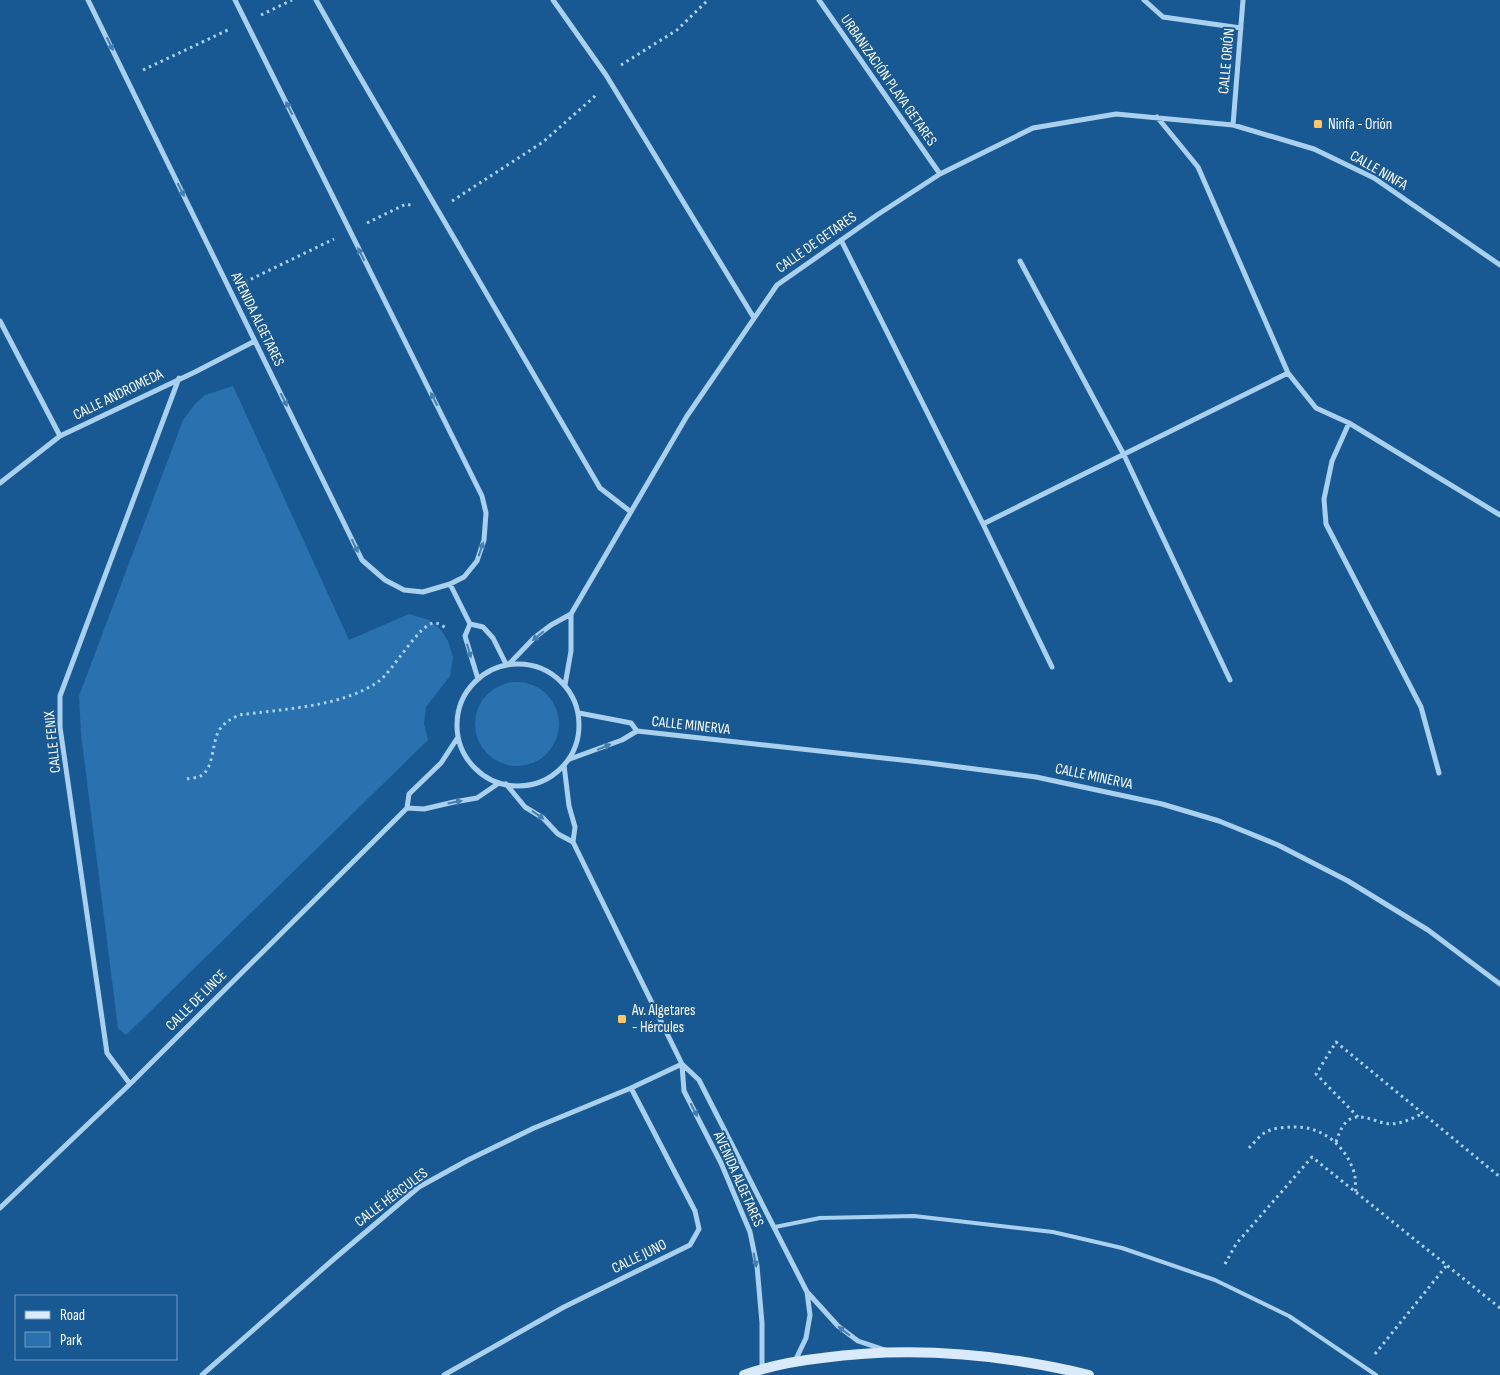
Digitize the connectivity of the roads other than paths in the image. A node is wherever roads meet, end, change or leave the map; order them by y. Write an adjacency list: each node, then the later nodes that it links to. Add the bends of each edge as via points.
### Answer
1 (88, 0): 17 (street, AVENIDA ALGETARES, one-way to 17)
2 (235, 0): 27 (street, AVENIDA ALGETARES, one-way to 2, via 464,577 477,561 484,540 486,513 482,496)
3 (316, 0): 24 (street, via 600,488)
4 (553, 0): 15 (street, via 606,75)
5 (819, 0): 11 (street, URBANIZACIÓN PLAYA GETARES)
6 (1144, 0): 8 (street, via 1163,17)
7 (1243, 0): 8 (street, CALLE ORIÓN)
8 (1241, 28): 10 (street, CALLE ORIÓN)
9 (1157, 117): 10 (street, CALLE DE GETARES); 11 (street, CALLE DE GETARES, via 1116,114 1033,128); 18 (street, via 1198,167)
10 (1233, 125): 14 (street, CALLE NINFA, via 1314,149 1374,178)
11 (940, 174): 12 (street, CALLE DE GETARES)
12 (841, 240): 15 (street, CALLE DE GETARES, via 776,285); 26 (street)
13 (1020, 261): 22 (street)
14 (1500, 265)
15 (754, 318): 24 (street, CALLE DE GETARES, via 687,416)
16 (0, 321): 21 (street)
17 (255, 341): 19 (street, CALLE ANDROMEDA); 27 (street, AVENIDA ALGETARES, one-way to 27, via 362,560 385,580 404,590 423,592)
18 (1288, 373): 20 (street, via 1316,408); 22 (street)
19 (179, 378): 21 (street, CALLE ANDROMEDA); 47 (street, CALLE FENIX, via 60,696 60,727 107,1053)
20 (1349, 423): 25 (street); 40 (street, via 1332,461 1324,499 1326,524 1421,707)
21 (60, 436): 23 (street, CALLE ANDROMEDA)
22 (1124, 455): 26 (street); 33 (street)
23 (0, 483)
24 (630, 512): 28 (street, CALLE DE GETARES)
25 (1500, 516)
26 (983, 524): 31 (street)
27 (450, 584): 29 (street)
28 (571, 614): 30 (street, CALLE DE GETARES, one-way to 30, via 534,638); 34 (street, via 571,651)
29 (470, 624): 30 (street, via 482,627 493,638); 32 (street, one-way to 32, via 465,636)
30 (508, 664): 32 (street); 34 (street, via 538,667 553,674)
31 (1052, 667)
32 (478, 679): 37 (street, via 460,705)
33 (1230, 680)
34 (564, 685): 35 (street, via 574,697)
35 (579, 713): 36 (street, CALLE MINERVA, via 631,723); 38 (street, via 577,745)
36 (637, 732): 38 (street, CALLE MINERVA, one-way to 36); 45 (street, CALLE MINERVA, via 1036,776 1162,804 1219,821 1278,845 1348,881 1428,930)
37 (458, 737): 41 (street, via 472,765); 43 (street, CALLE DE LINCE, via 441,763 409,794)
38 (570, 759): 39 (street)
39 (564, 765): 42 (street, via 552,775 530,785); 44 (street, AVENIDA ALGETARES, via 575,827)
40 (1439, 773)
41 (499, 783): 42 (street); 43 (street, one-way to 41, via 424,809 477,798)
42 (506, 784): 44 (street, AVENIDA ALGETARES, one-way to 44, via 525,807)
43 (407, 808): 47 (street, CALLE DE LINCE)
44 (573, 842): 46 (street, AVENIDA ALGETARES)
45 (1500, 984)
46 (682, 1064): 48 (street, CALLE HÉRCULES); 50 (street, AVENIDA ALGETARES, via 699,1080); 54 (street, AVENIDA ALGETARES, one-way to 54, via 684,1091 721,1163 750,1232 762,1323)
47 (130, 1084): 49 (street, CALLE DE LINCE)
48 (631, 1088): 55 (street, CALLE HÉRCULES, via 534,1128 419,1187); 56 (street, CALLE JUNO, via 695,1211 699,1229 690,1245 564,1307)
49 (0, 1208)
50 (775, 1227): 51 (street, AVENIDA ALGETARES); 59 (lane, via 820,1218 914,1216 1052,1232 1122,1248 1215,1280 1289,1316)
51 (807, 1292): 52 (street, AVENIDA ALGETARES, one-way to 51, via 851,1336); 53 (street, AVENIDA ALGETARES, via 810,1315 806,1338)
52 (888, 1352): 53 (street); 58 (street, via 1012,1360)
53 (795, 1361): 54 (street)
54 (762, 1369): 57 (street)
55 (202, 1375)
56 (444, 1375)
57 (744, 1375)
58 (1089, 1375)
59 (1376, 1375)

